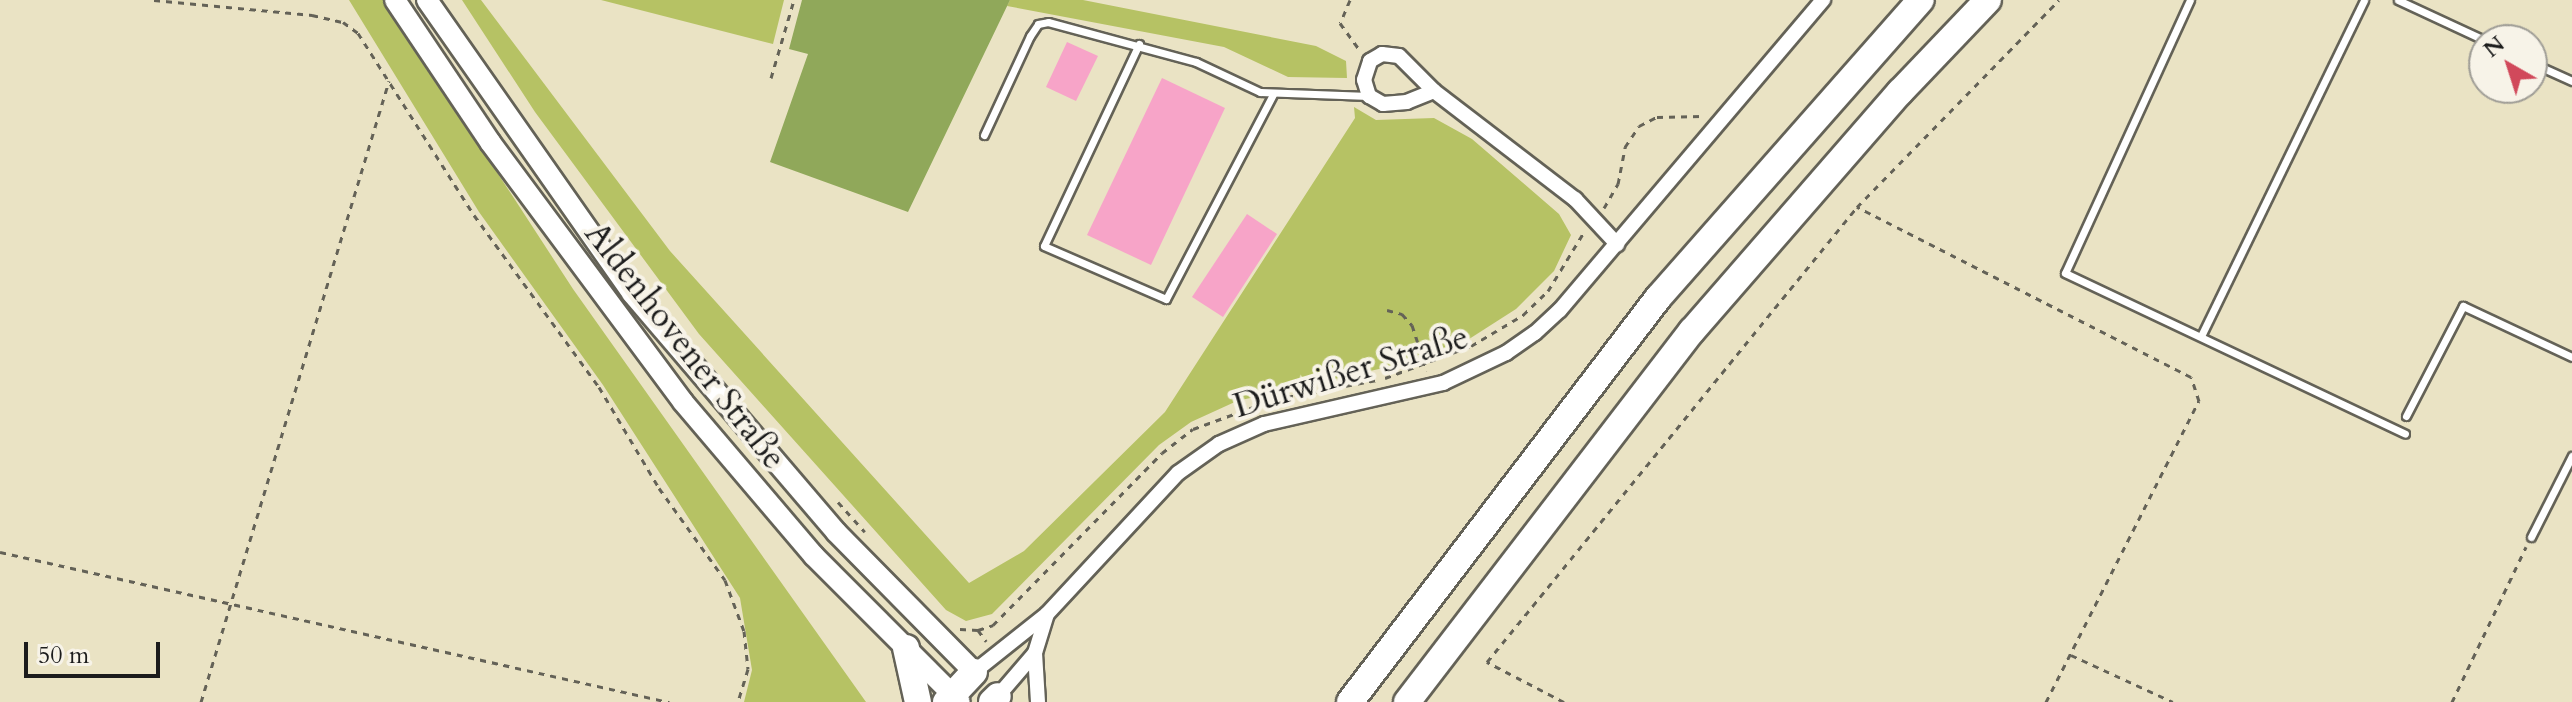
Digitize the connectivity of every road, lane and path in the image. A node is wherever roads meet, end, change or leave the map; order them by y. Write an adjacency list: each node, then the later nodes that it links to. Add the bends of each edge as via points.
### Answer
1 (154, 0): 18 (path, via 343,22 358,33)
2 (395, 0): 44 (main road, Aldenhovener Straße, via 490,142 683,402 814,556)
3 (427, 0): 48 (main road, Aldenhovener Straße, via 641,305 836,532)
4 (794, 0): 17 (path)
5 (1350, 0): 15 (path, via 1340,23 1347,39)
6 (1823, 0): 27 (street, Dürwißer Straße)
7 (1921, 0): 56 (highway, via 1658,298)
8 (1988, 0): 57 (highway, via 1900,92 1692,331)
9 (2059, 0): 25 (path)
10 (2190, 0): 29 (lane, via 2065,273)
11 (2364, 0): 29 (lane)
12 (2398, 0): 13 (lane)
13 (2468, 33)
14 (1139, 44): 21 (lane); 21 (lane, via 1044,246 1166,299); 24 (lane, via 1038,24)
15 (1370, 61): 20 (street, via 1382,54 1399,56); 22 (street, via 1364,80)
16 (2548, 70): 19 (lane)
17 (771, 78)
18 (389, 81): 41 (path); 53 (path, via 474,215 599,387 659,488 725,580 737,603 748,669)
19 (2572, 81)
20 (1434, 91): 22 (street, via 1383,104); 26 (street)
21 (1273, 94): 22 (lane)
22 (1369, 96)
23 (1704, 116): 26 (path, via 1657,117 1639,126 1625,147 1614,195)
24 (984, 135)
25 (1857, 207): 47 (path, via 2191,377 2199,401); 58 (path, via 1487,662)
26 (1595, 220): 27 (street); 31 (path, via 1575,241 1548,291 1523,315)
27 (1617, 244): 33 (street, Dürwißer Straße, via 1535,333 1473,371)
28 (1387, 310): 31 (path, via 1402,314 1412,325)
29 (2202, 334): 35 (lane)
30 (2572, 357): 34 (lane, via 2463,306)
31 (1425, 365): 32 (path); 33 (path)
32 (1411, 369)
33 (1432, 387): 42 (street, Dürwißer Straße, via 1264,424 1219,444 1178,473)
34 (2406, 416)
35 (2405, 434)
36 (2572, 456): 39 (lane)
37 (837, 501): 38 (path)
38 (868, 535)
39 (2531, 537): 61 (path)
40 (0, 552): 41 (path)
41 (231, 605): 51 (path); 52 (path)
42 (1047, 614): 45 (street, Dürwißer Straße); 46 (street, Dürwißer Straße)
43 (951, 622): 45 (path, via 960,629 978,630)
44 (906, 648): 50 (main road, Aldenhovener Straße); 54 (highway)
45 (993, 652): 48 (street, Dürwißer Straße)
46 (1035, 653): 49 (street, Dürwißer Straße); 55 (street, Dürwißer Straße)
47 (2071, 655): 59 (path); 60 (path)
48 (974, 672): 50 (highway)
49 (995, 699)
50 (953, 700)
51 (201, 702)
52 (669, 702)
53 (738, 702)
54 (918, 702)
55 (1038, 702)
56 (1350, 702)
57 (1407, 702)
58 (1564, 702)
59 (2046, 702)
60 (2173, 702)
61 (2452, 702)

